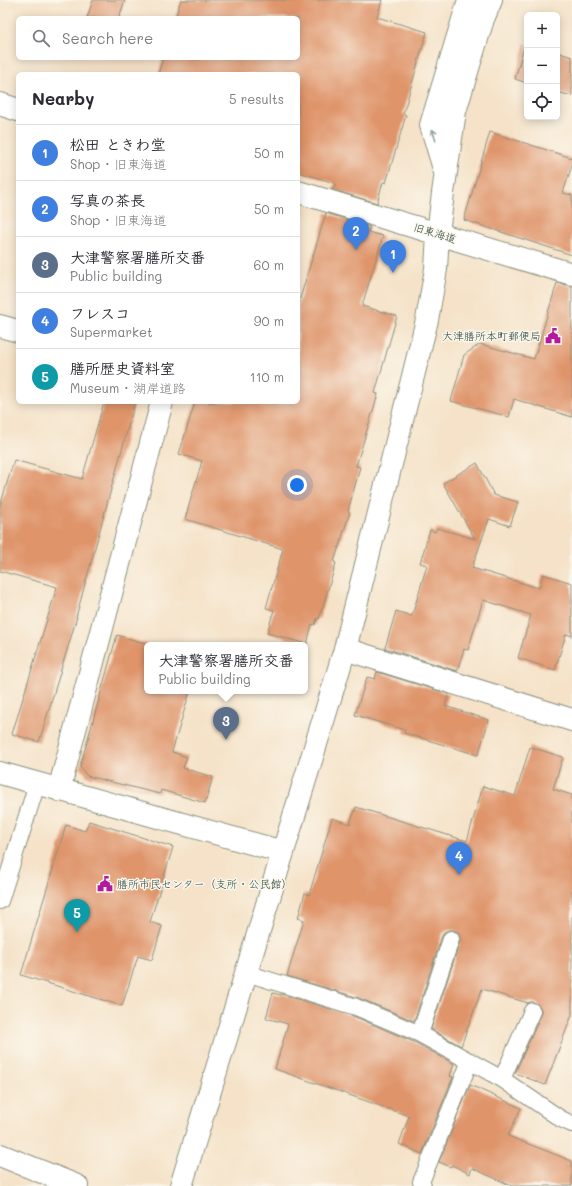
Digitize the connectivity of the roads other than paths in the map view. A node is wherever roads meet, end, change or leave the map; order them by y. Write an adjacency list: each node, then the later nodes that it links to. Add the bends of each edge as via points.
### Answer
1 (468, 0): 5 (street, one-way to 1, via 431,125)
2 (491, 0): 5 (street, via 455,112)
3 (0, 104): 4 (street)
4 (16, 109)
5 (445, 172): 7 (street)
6 (300, 193): 7 (street, 旧東海道)
7 (438, 234): 8 (street, 旧東海道); 12 (street, via 436,269 426,320)
8 (572, 274)
9 (0, 326): 10 (street)
10 (16, 330)
11 (161, 404): 16 (street)
12 (345, 649): 13 (street); 17 (street)
13 (572, 720)
14 (0, 773): 15 (street)
15 (37, 784): 16 (street); 18 (lane)
16 (59, 790): 17 (street)
17 (283, 852): 20 (street)
18 (0, 901)
19 (451, 939): 22 (lane)
20 (246, 973): 22 (lane, via 356,1008); 28 (street)
21 (532, 1011): 24 (lane)
22 (420, 1034): 23 (lane)
23 (470, 1061): 24 (lane); 29 (lane, via 421,1182)
24 (502, 1079): 25 (lane)
25 (572, 1124)
26 (0, 1156): 27 (street)
27 (77, 1186)
28 (181, 1186)
29 (423, 1186)

